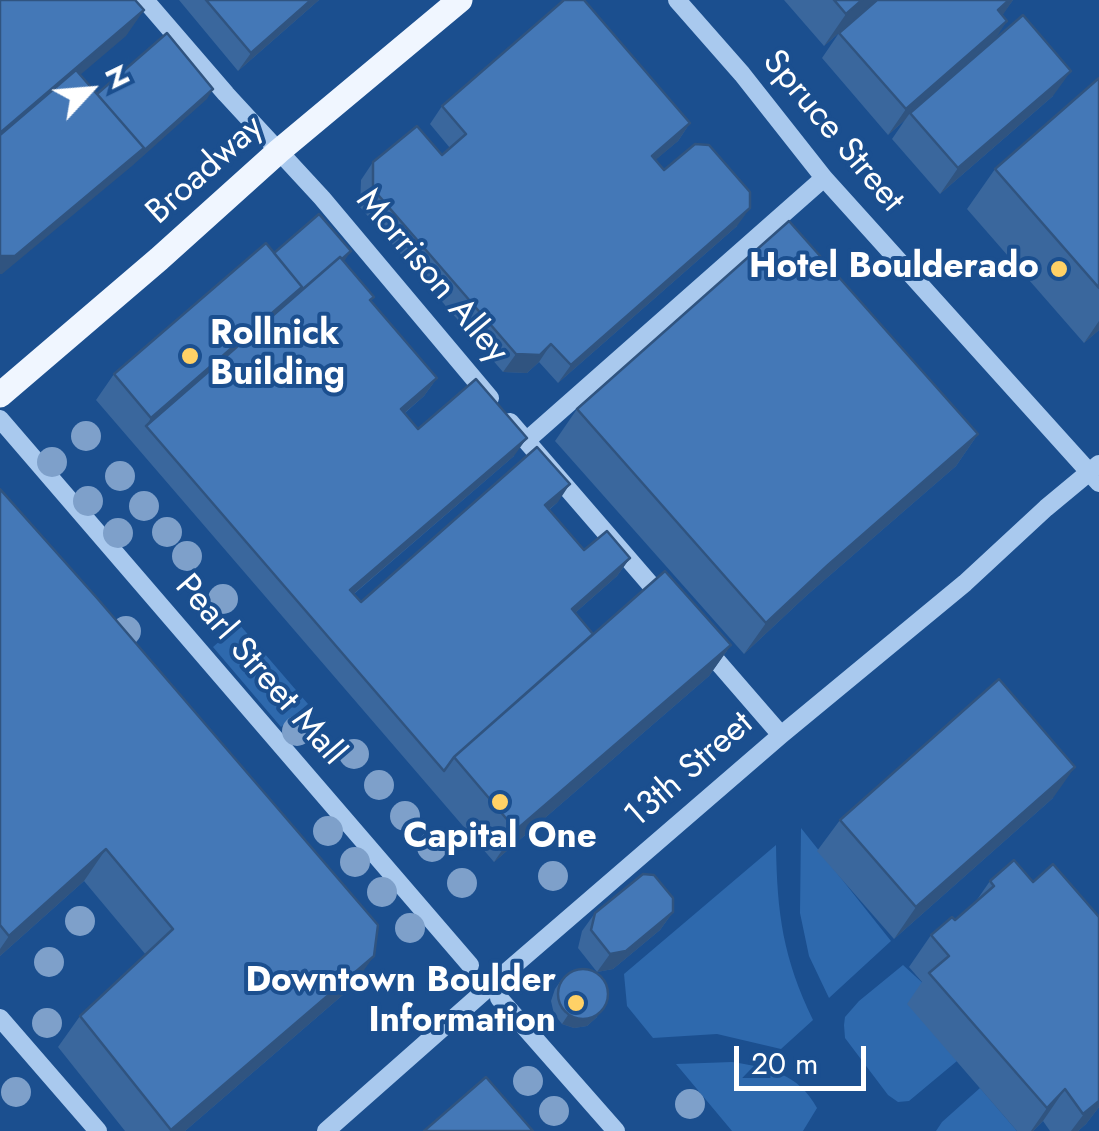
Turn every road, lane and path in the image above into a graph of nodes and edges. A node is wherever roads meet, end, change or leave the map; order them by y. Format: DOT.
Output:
graph roads {
  1 [pos="145,0"];
  2 [pos="460,0"];
  3 [pos="678,0"];
  4 [pos="279,151"];
  5 [pos="824,178"];
  6 [pos="0,396"];
  7 [pos="0,419"];
  8 [pos="526,440"];
  9 [pos="1096,473"];
  10 [pos="782,736"];
  11 [pos="470,965"];
  12 [pos="499,998"];
  13 [pos="3,1025"];
  14 [pos="98,1131"];
  15 [pos="326,1131"];
  16 [pos="616,1131"];
  1 -- 4 [label="street, Morrison Alley"];
  2 -- 4 [label="main road, Broadway"];
  3 -- 5 [label="street, Spruce Street"];
  4 -- 6 [label="main road, Broadway"];
  4 -- 8 [label="street, Morrison Alley"];
  5 -- 8 [label="street"];
  5 -- 9 [label="street, Spruce Street"];
  7 -- 11 [label="street, Pearl Street Mall"];
  8 -- 10 [label="street, Morrison Alley"];
  9 -- 10 [label="street, 13th Street"];
  10 -- 15 [label="street, 13th Street"];
  12 -- 16 [label="street"];
  13 -- 14 [label="street"];
}
